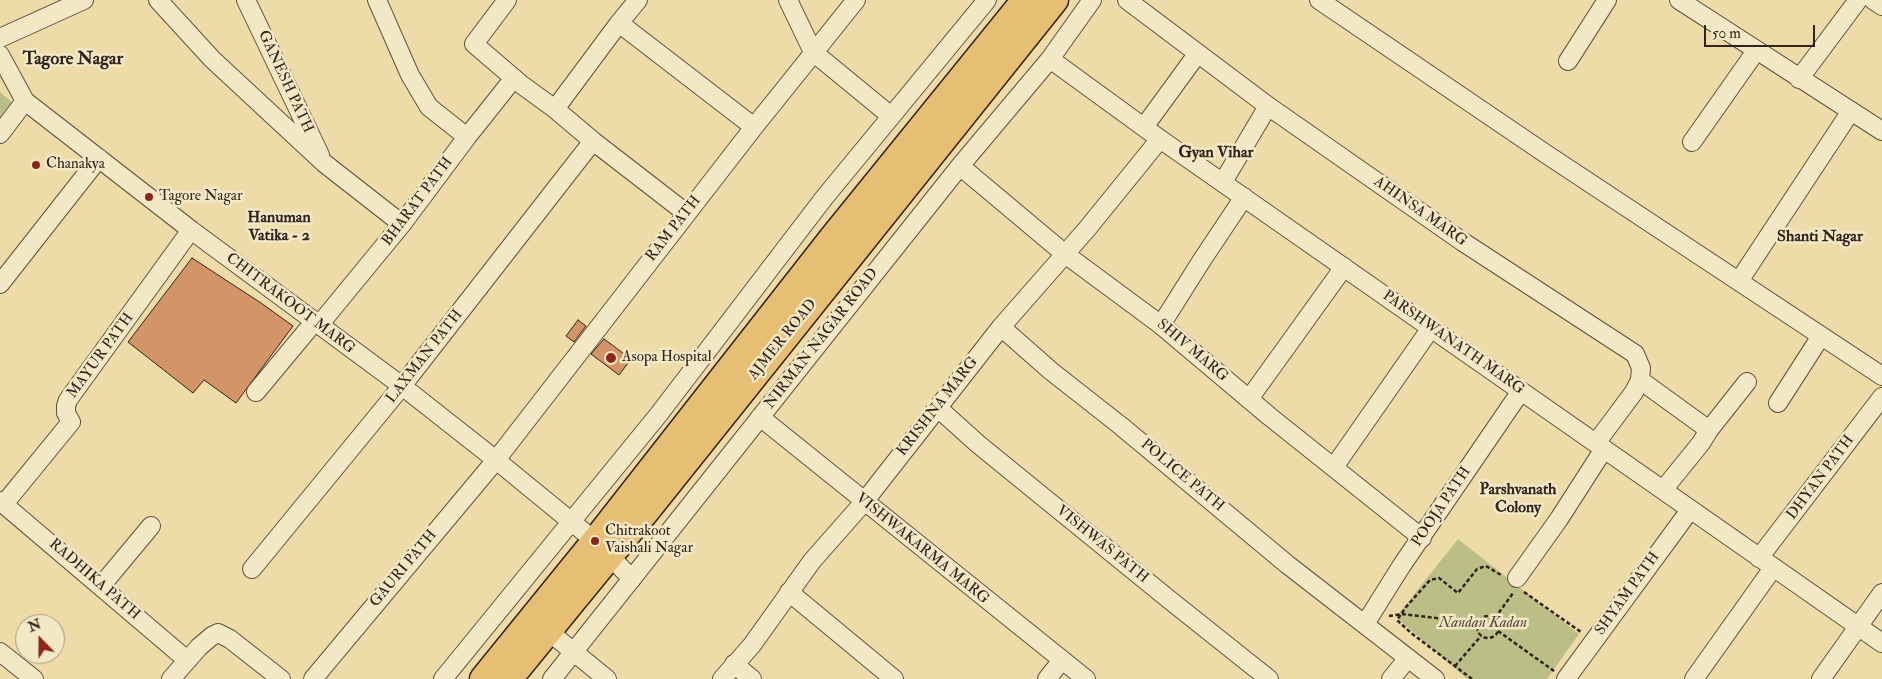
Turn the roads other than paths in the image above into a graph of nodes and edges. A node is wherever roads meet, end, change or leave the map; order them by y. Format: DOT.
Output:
graph roads {
  1 [pos="84,0"];
  2 [pos="158,0"];
  3 [pos="246,0"];
  4 [pos="378,0"];
  5 [pos="507,0"];
  6 [pos="638,0"];
  7 [pos="788,0"];
  8 [pos="856,0"];
  9 [pos="987,0"];
  10 [pos="1025,0"];
  11 [pos="1055,0"];
  12 [pos="1092,0"];
  13 [pos="1127,0"];
  14 [pos="1319,0"];
  15 [pos="1607,0"];
  16 [pos="1678,0"];
  17 [pos="1858,0"];
  18 [pos="1873,0"];
  19 [pos="1882,6"];
  20 [pos="619,23"];
  21 [pos="0,38"];
  22 [pos="1756,51"];
  23 [pos="813,52"];
  24 [pos="1198,53"];
  25 [pos="0,55"];
  26 [pos="1050,59"];
  27 [pos="1568,61"];
  28 [pos="514,78"];
  29 [pos="1800,79"];
  30 [pos="25,101"];
  31 [pos="1268,106"];
  32 [pos="555,109"];
  33 [pos="1851,111"];
  34 [pos="891,116"];
  35 [pos="754,126"];
  36 [pos="1144,127"];
  37 [pos="1882,131"];
  38 [pos="0,134"];
  39 [pos="467,137"];
  40 [pos="1160,139"];
  41 [pos="593,141"];
  42 [pos="1692,142"];
  43 [pos="99,158"];
  44 [pos="324,163"];
  45 [pos="960,166"];
  46 [pos="1223,182"];
  47 [pos="1244,197"];
  48 [pos="686,213"];
  49 [pos="402,224"];
  50 [pos="191,230"];
  51 [pos="1065,254"];
  52 [pos="1344,267"];
  53 [pos="1738,281"];
  54 [pos="0,284"];
  55 [pos="317,323"];
  56 [pos="1162,325"];
  57 [pos="1001,327"];
  58 [pos="1431,328"];
  59 [pos="1821,336"];
  60 [pos="1882,376"];
  61 [pos="1640,380"];
  62 [pos="1746,382"];
  63 [pos="402,386"];
  64 [pos="1521,391"];
  65 [pos="256,392"];
  66 [pos="1882,397"];
  67 [pos="1250,399"];
  68 [pos="1778,403"];
  69 [pos="938,408"];
  70 [pos="760,417"];
  71 [pos="1709,430"];
  72 [pos="1600,446"];
  73 [pos="496,460"];
  74 [pos="1334,467"];
  75 [pos="1663,490"];
  76 [pos="2,502"];
  77 [pos="864,502"];
  78 [pos="1690,510"];
  79 [pos="572,522"];
  80 [pos="151,526"];
  81 [pos="1422,538"];
  82 [pos="602,548"];
  83 [pos="1759,558"];
  84 [pos="1773,568"];
  85 [pos="252,569"];
  86 [pos="1510,577"];
  87 [pos="632,579"];
  88 [pos="102,586"];
  89 [pos="789,592"];
  90 [pos="1882,593"];
  91 [pos="1365,624"];
  92 [pos="1858,626"];
  93 [pos="548,631"];
  94 [pos="1882,643"];
  95 [pos="0,652"];
  96 [pos="574,652"];
  97 [pos="1408,658"];
  98 [pos="187,660"];
  99 [pos="1062,660"];
  100 [pos="734,664"];
  101 [pos="1566,675"];
  102 [pos="34,679"];
  103 [pos="171,679"];
  104 [pos="282,679"];
  105 [pos="313,679"];
  106 [pos="443,679"];
  107 [pos="483,679"];
  108 [pos="509,679"];
  109 [pos="552,679"];
  110 [pos="607,679"];
  111 [pos="722,679"];
  112 [pos="752,679"];
  113 [pos="894,679"];
  114 [pos="1047,679"];
  115 [pos="1086,679"];
  116 [pos="1269,679"];
  117 [pos="1391,679"];
  118 [pos="1435,679"];
  119 [pos="1694,679"];
  120 [pos="1821,679"];
  1 -- 21 [label="street"];
  2 -- 44 [label="street"];
  3 -- 44 [label="street, GANESH PATH"];
  4 -- 39 [label="street"];
  5 -- 28 [label="street"];
  6 -- 20 [label="street"];
  7 -- 23 [label="street"];
  8 -- 23 [label="street, RAM PATH"];
  9 -- 34 [label="street"];
  10 -- 82 [label="highway, AJMER ROAD"];
  11 -- 82 [label="highway, AJMER ROAD"];
  12 -- 26 [label="street, NIRMAN NAGAR ROAD"];
  13 -- 24 [label="street, AHINSA MARG"];
  14 -- 53 [label="street"];
  15 -- 27 [label="street"];
  16 -- 22 [label="street"];
  17 -- 29 [label="street"];
  18 -- 19 [label="street"];
  20 -- 32 [label="street"];
  20 -- 35 [label="street"];
  22 -- 29 [label="street"];
  22 -- 42 [label="street"];
  23 -- 34 [label="street"];
  23 -- 35 [label="street, RAM PATH"];
  24 -- 31 [label="street, AHINSA MARG"];
  24 -- 36 [label="street"];
  25 -- 30 [label="street, CHITRAKOOT MARG"];
  26 -- 36 [label="street, PARSHWANATH MARG"];
  26 -- 45 [label="street, NIRMAN NAGAR ROAD"];
  28 -- 32 [label="street"];
  28 -- 39 [label="street, BHARAT PATH"];
  29 -- 33 [label="street"];
  30 -- 38 [label="street"];
  30 -- 43 [label="street, CHITRAKOOT MARG"];
  31 -- 46 [label="street"];
  31 -- 61 [label="street, AHINSA MARG"];
  32 -- 41 [label="street"];
  33 -- 37 [label="street"];
  33 -- 53 [label="street"];
  34 -- 79 [label="street"];
  35 -- 48 [label="street, RAM PATH"];
  36 -- 40 [label="street, PARSHWANATH MARG"];
  39 -- 49 [label="street, BHARAT PATH"];
  40 -- 46 [label="street, PARSHWANATH MARG"];
  40 -- 51 [label="street, KRISHNA MARG"];
  41 -- 48 [label="street"];
  41 -- 63 [label="street, LAXMAN PATH"];
  43 -- 50 [label="street, CHITRAKOOT MARG"];
  43 -- 54 [label="street"];
  44 -- 49 [label="street"];
  45 -- 51 [label="street, SHIV MARG"];
  45 -- 70 [label="street, NIRMAN NAGAR ROAD"];
  46 -- 47 [label="street, PARSHWANATH MARG"];
  47 -- 52 [label="street, PARSHWANATH MARG"];
  47 -- 56 [label="street"];
  48 -- 73 [label="street, RAM PATH"];
  49 -- 55 [label="street, BHARAT PATH"];
  50 -- 55 [label="street, CHITRAKOOT MARG"];
  50 -- 76 [label="street, MAYUR PATH"];
  51 -- 56 [label="street, SHIV MARG"];
  51 -- 57 [label="street, KRISHNA MARG"];
  52 -- 58 [label="street, PARSHWANATH MARG"];
  52 -- 67 [label="street"];
  53 -- 59 [label="street"];
  55 -- 63 [label="street, CHITRAKOOT MARG"];
  55 -- 65 [label="street, BHARAT PATH"];
  56 -- 67 [label="street, SHIV MARG"];
  57 -- 69 [label="street, KRISHNA MARG"];
  57 -- 91 [label="street, POLICE PATH"];
  58 -- 64 [label="street, PARSHWANATH MARG"];
  58 -- 74 [label="street"];
  59 -- 60 [label="street"];
  59 -- 68 [label="street"];
  61 -- 71 [label="street"];
  61 -- 72 [label="street"];
  62 -- 71 [label="street"];
  63 -- 73 [label="street, CHITRAKOOT MARG"];
  63 -- 85 [label="street, LAXMAN PATH"];
  64 -- 72 [label="street, PARSHWANATH MARG"];
  64 -- 81 [label="street, POOJA PATH"];
  66 -- 83 [label="street, DHYAN PATH"];
  67 -- 74 [label="street, SHIV MARG"];
  69 -- 77 [label="street, KRISHNA MARG"];
  69 -- 116 [label="street, VISHWAS PATH"];
  70 -- 77 [label="street, VISHWAKARMA MARG"];
  70 -- 87 [label="street, NIRMAN NAGAR ROAD"];
  71 -- 75 [label="street"];
  72 -- 75 [label="street, PARSHWANATH MARG"];
  72 -- 86 [label="street"];
  73 -- 79 [label="street, CHITRAKOOT MARG"];
  73 -- 105 [label="street, GAURI PATH"];
  74 -- 81 [label="street, SHIV MARG"];
  75 -- 78 [label="street, PARSHWANATH MARG"];
  76 -- 88 [label="street, RADHIKA PATH"];
  77 -- 89 [label="street, KRISHNA MARG"];
  77 -- 99 [label="street, VISHWAKARMA MARG"];
  78 -- 83 [label="street, PARSHWANATH MARG"];
  78 -- 101 [label="street, SHYAM PATH"];
  79 -- 82 [label="street, CHITRAKOOT MARG"];
  79 -- 106 [label="street"];
  80 -- 88 [label="street"];
  81 -- 91 [label="street, POOJA PATH"];
  82 -- 87 [label="street, CHITRAKOOT MARG"];
  82 -- 93 [label="highway, AJMER ROAD"];
  82 -- 107 [label="highway, AJMER ROAD"];
  83 -- 84 [label="street, PARSHWANATH MARG"];
  84 -- 92 [label="street, PARSHWANATH MARG"];
  84 -- 119 [label="street"];
  87 -- 96 [label="street, NIRMAN NAGAR ROAD"];
  88 -- 98 [label="street, RADHIKA PATH"];
  89 -- 100 [label="street, KRISHNA MARG"];
  89 -- 113 [label="street"];
  90 -- 92 [label="street"];
  91 -- 97 [label="street, POLICE PATH"];
  92 -- 94 [label="street, PARSHWANATH MARG"];
  92 -- 120 [label="street"];
  93 -- 96 [label="street"];
  93 -- 108 [label="highway, AJMER ROAD"];
  95 -- 102 [label="street"];
  96 -- 109 [label="street, NIRMAN NAGAR ROAD"];
  96 -- 110 [label="street"];
  97 -- 117 [label="street"];
  97 -- 118 [label="street, POLICE PATH"];
  98 -- 103 [label="street"];
  98 -- 104 [label="street"];
  99 -- 114 [label="street"];
  99 -- 115 [label="street, VISHWAKARMA MARG"];
  100 -- 111 [label="street, KRISHNA MARG"];
  100 -- 112 [label="street"];
}
